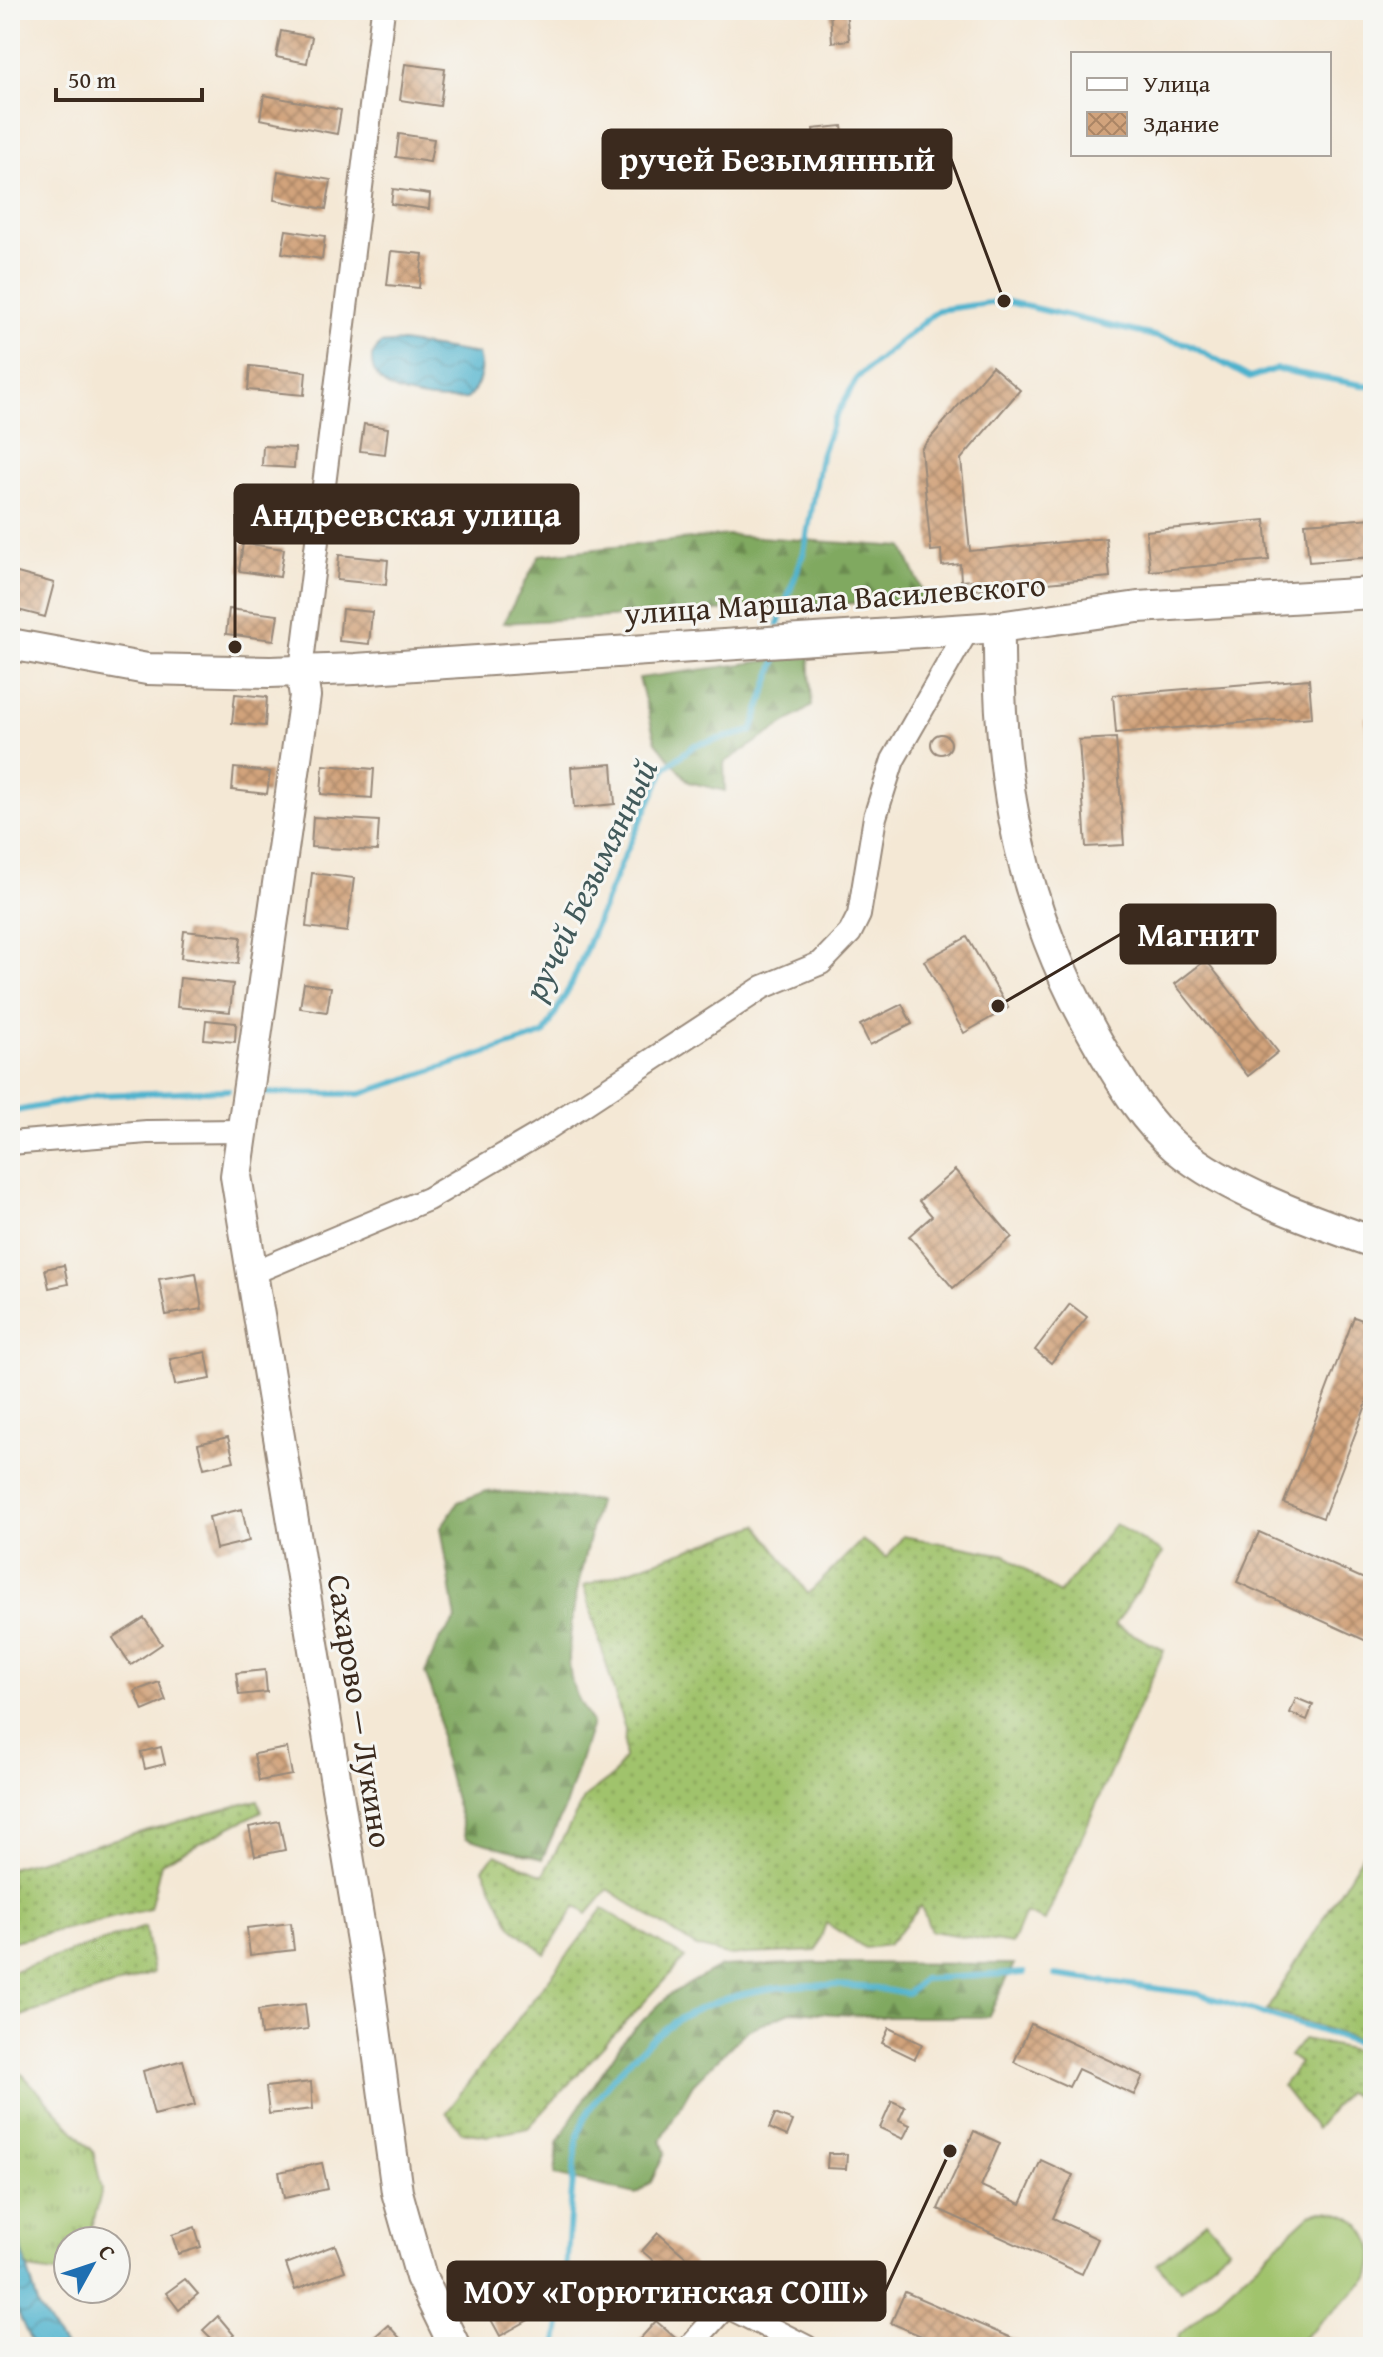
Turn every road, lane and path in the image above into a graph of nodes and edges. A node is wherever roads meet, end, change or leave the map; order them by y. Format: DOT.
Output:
graph roads {
  1 [pos="383,10"];
  2 [pos="1373,593"];
  3 [pos="999,627"];
  4 [pos="968,629"];
  5 [pos="10,644"];
  6 [pos="301,670"];
  7 [pos="241,1131"];
  8 [pos="10,1143"];
  9 [pos="1373,1242"];
  10 [pos="252,1273"];
  11 [pos="455,2347"];
  12 [pos="689,2347"];
  13 [pos="807,2347"];
  1 -- 6 [label="street"];
  2 -- 3 [label="street, улица Маршала Василевского"];
  3 -- 4 [label="street, улица Маршала Василевского"];
  3 -- 9 [label="street"];
  4 -- 6 [label="street, улица Маршала Василевского"];
  4 -- 10 [label="street"];
  5 -- 6 [label="street, улица Маршала Василевского"];
  6 -- 7 [label="street, Сахарово — Лукино"];
  7 -- 8 [label="street"];
  7 -- 10 [label="street, Сахарово — Лукино"];
  10 -- 11 [label="street, Сахарово — Лукино"];
  12 -- 13 [label="street"];
}
